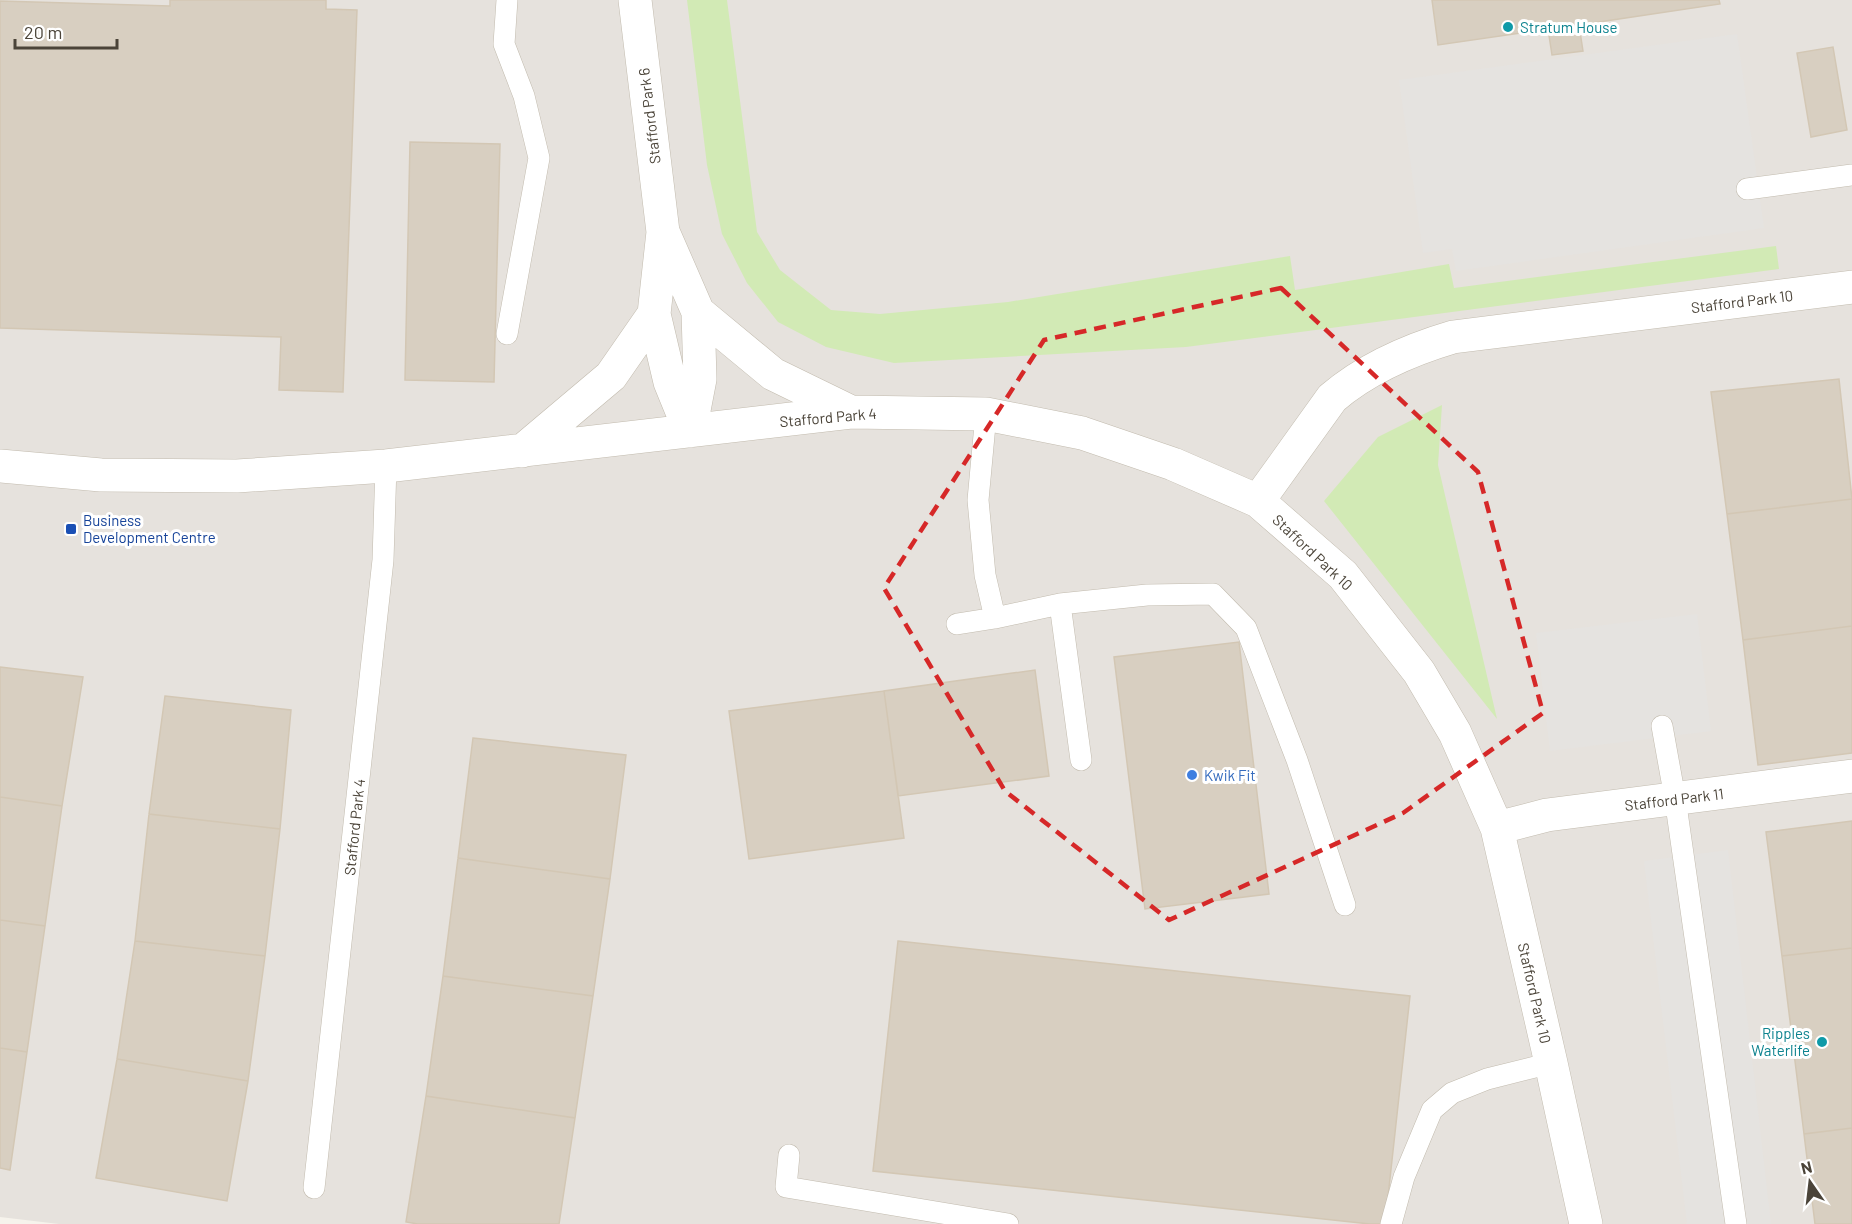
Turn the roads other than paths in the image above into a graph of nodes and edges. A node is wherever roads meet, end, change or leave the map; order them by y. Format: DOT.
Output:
graph roads {
  1 [pos="507,0"];
  2 [pos="635,0"];
  3 [pos="1852,175"];
  4 [pos="1746,189"];
  5 [pos="663,232"];
  6 [pos="1852,287"];
  7 [pos="698,312"];
  8 [pos="654,314"];
  9 [pos="507,334"];
  10 [pos="851,412"];
  11 [pos="986,414"];
  12 [pos="690,431"];
  13 [pos="522,451"];
  14 [pos="0,466"];
  15 [pos="386,466"];
  16 [pos="1258,501"];
  17 [pos="1060,604"];
  18 [pos="995,618"];
  19 [pos="957,624"];
  20 [pos="1662,726"];
  21 [pos="1081,760"];
  22 [pos="1852,776"];
  23 [pos="1675,798"];
  24 [pos="1497,828"];
  25 [pos="1345,905"];
  26 [pos="1551,1063"];
  27 [pos="789,1155"];
  28 [pos="314,1188"];
  29 [pos="1008,1224"];
  30 [pos="1391,1224"];
  31 [pos="1586,1224"];
  32 [pos="1736,1224"];
  1 -- 9 [label="lane"];
  2 -- 5 [label="street, Stafford Park 6"];
  3 -- 4 [label="lane"];
  5 -- 7 [label="street"];
  5 -- 8 [label="street"];
  6 -- 16 [label="street, Stafford Park 10"];
  7 -- 10 [label="street"];
  7 -- 12 [label="street"];
  8 -- 12 [label="street"];
  8 -- 13 [label="street"];
  10 -- 11 [label="street, Stafford Park 4"];
  10 -- 12 [label="street, Stafford Park 4"];
  11 -- 16 [label="street, Stafford Park 4"];
  11 -- 18 [label="lane"];
  12 -- 13 [label="street, Stafford Park 4"];
  13 -- 15 [label="street, Stafford Park 4"];
  14 -- 15 [label="street, Stafford Park 4"];
  15 -- 28 [label="lane, Stafford Park 4"];
  16 -- 24 [label="street, Stafford Park 10"];
  17 -- 18 [label="lane"];
  17 -- 21 [label="lane"];
  17 -- 25 [label="lane"];
  18 -- 19 [label="lane"];
  20 -- 23 [label="lane"];
  22 -- 23 [label="street, Stafford Park 11"];
  23 -- 24 [label="street, Stafford Park 11"];
  23 -- 32 [label="lane"];
  24 -- 26 [label="street, Stafford Park 10"];
  26 -- 30 [label="lane"];
  26 -- 31 [label="street, Stafford Park 10"];
  27 -- 29 [label="lane"];
}
